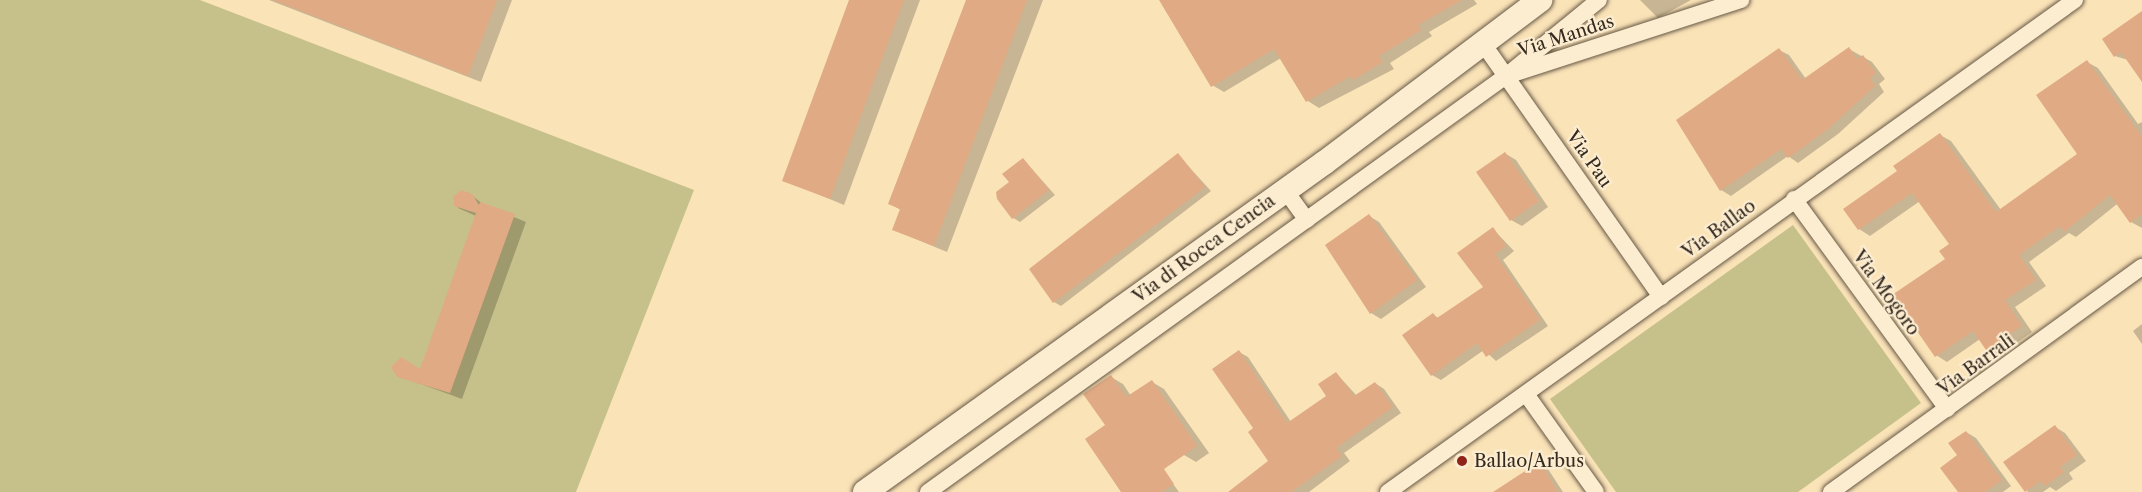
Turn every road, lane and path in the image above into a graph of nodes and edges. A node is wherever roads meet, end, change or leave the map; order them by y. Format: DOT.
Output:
graph roads {
  1 [pos="1539,0"];
  2 [pos="1599,0"];
  3 [pos="1741,0"];
  4 [pos="2075,0"];
  5 [pos="1484,45"];
  6 [pos="1506,76"];
  7 [pos="1285,190"];
  8 [pos="1794,199"];
  9 [pos="1307,220"];
  10 [pos="2142,267"];
  11 [pos="1661,297"];
  12 [pos="1526,394"];
  13 [pos="1947,410"];
  14 [pos="866,492"];
  15 [pos="928,492"];
  16 [pos="1388,492"];
  17 [pos="1596,492"];
  18 [pos="1831,492"];
  1 -- 5 [label="main road, Via di Rocca Cencia"];
  2 -- 6 [label="street, Via di Rocca Cencia"];
  3 -- 6 [label="street, Via Mandas"];
  4 -- 8 [label="street, Via Ballao"];
  5 -- 6 [label="street, Via Pau"];
  5 -- 7 [label="main road, Via di Rocca Cencia"];
  6 -- 9 [label="street, Via di Rocca Cencia"];
  6 -- 11 [label="street, Via Pau"];
  7 -- 9 [label="street"];
  7 -- 14 [label="main road, Via di Rocca Cencia"];
  8 -- 11 [label="street, Via Ballao"];
  8 -- 13 [label="street, Via Mogoro"];
  9 -- 15 [label="street, Via di Rocca Cencia"];
  10 -- 13 [label="street, Via Barrali"];
  11 -- 12 [label="street, Via Ballao"];
  12 -- 16 [label="street, Via Ballao"];
  12 -- 17 [label="street"];
  13 -- 18 [label="street, Via Barrali"];
}
